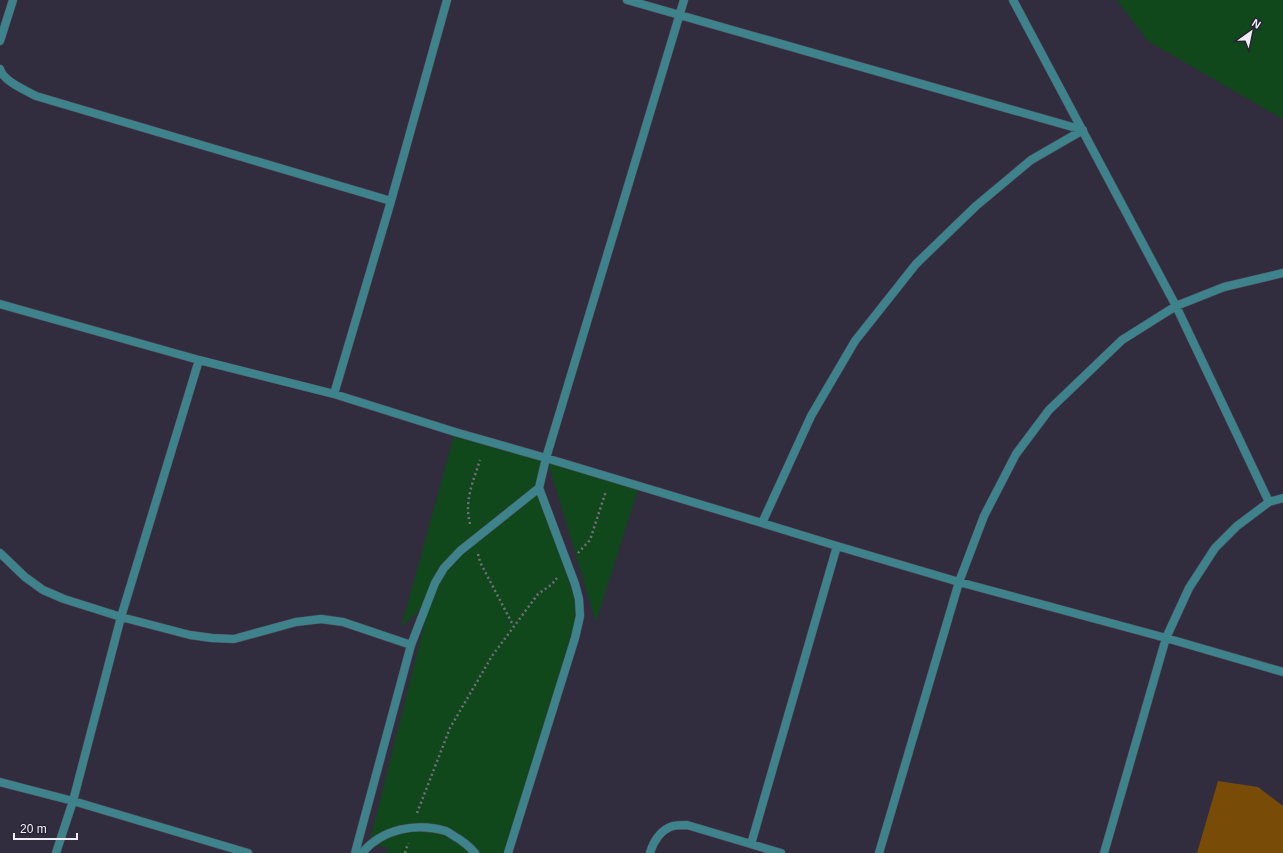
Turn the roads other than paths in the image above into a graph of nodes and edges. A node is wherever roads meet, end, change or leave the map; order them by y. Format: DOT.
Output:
graph roads {
  1 [pos="12,0"];
  2 [pos="447,0"];
  3 [pos="626,0"];
  4 [pos="684,0"];
  5 [pos="1013,0"];
  6 [pos="680,15"];
  7 [pos="0,41"];
  8 [pos="0,69"];
  9 [pos="1083,130"];
  10 [pos="391,201"];
  11 [pos="1283,273"];
  12 [pos="0,304"];
  13 [pos="1176,306"];
  14 [pos="199,360"];
  15 [pos="334,394"];
  16 [pos="546,458"];
  17 [pos="539,488"];
  18 [pos="1283,498"];
  19 [pos="1269,502"];
  20 [pos="762,523"];
  21 [pos="837,546"];
  22 [pos="0,553"];
  23 [pos="959,582"];
  24 [pos="121,617"];
  25 [pos="1166,638"];
  26 [pos="411,646"];
  27 [pos="1283,672"];
  28 [pos="0,782"];
  29 [pos="73,801"];
  30 [pos="751,844"];
  31 [pos="56,853"];
  32 [pos="248,853"];
  33 [pos="355,853"];
  34 [pos="362,853"];
  35 [pos="475,853"];
  36 [pos="508,853"];
  37 [pos="650,853"];
  38 [pos="781,853"];
  39 [pos="879,853"];
  40 [pos="1104,853"];
  1 -- 7 [label="street"];
  2 -- 10 [label="street"];
  3 -- 6 [label="street"];
  4 -- 6 [label="street"];
  5 -- 9 [label="street"];
  6 -- 9 [label="street"];
  6 -- 16 [label="street"];
  8 -- 10 [label="street"];
  9 -- 13 [label="street"];
  9 -- 20 [label="street"];
  10 -- 15 [label="street"];
  11 -- 13 [label="street"];
  12 -- 14 [label="street"];
  13 -- 19 [label="street"];
  13 -- 23 [label="street"];
  14 -- 15 [label="street"];
  14 -- 24 [label="street"];
  15 -- 16 [label="street"];
  16 -- 17 [label="street"];
  16 -- 20 [label="street"];
  17 -- 26 [label="street"];
  17 -- 36 [label="street"];
  18 -- 19 [label="street"];
  19 -- 25 [label="street"];
  20 -- 21 [label="street"];
  21 -- 23 [label="street"];
  21 -- 30 [label="street"];
  22 -- 24 [label="street"];
  23 -- 25 [label="street"];
  23 -- 39 [label="street"];
  24 -- 26 [label="street"];
  24 -- 29 [label="street"];
  25 -- 27 [label="street"];
  25 -- 40 [label="street"];
  26 -- 33 [label="street"];
  28 -- 29 [label="street"];
  29 -- 31 [label="street"];
  29 -- 32 [label="street"];
  30 -- 37 [label="street"];
  30 -- 38 [label="street"];
  34 -- 35 [label="street"];
}
